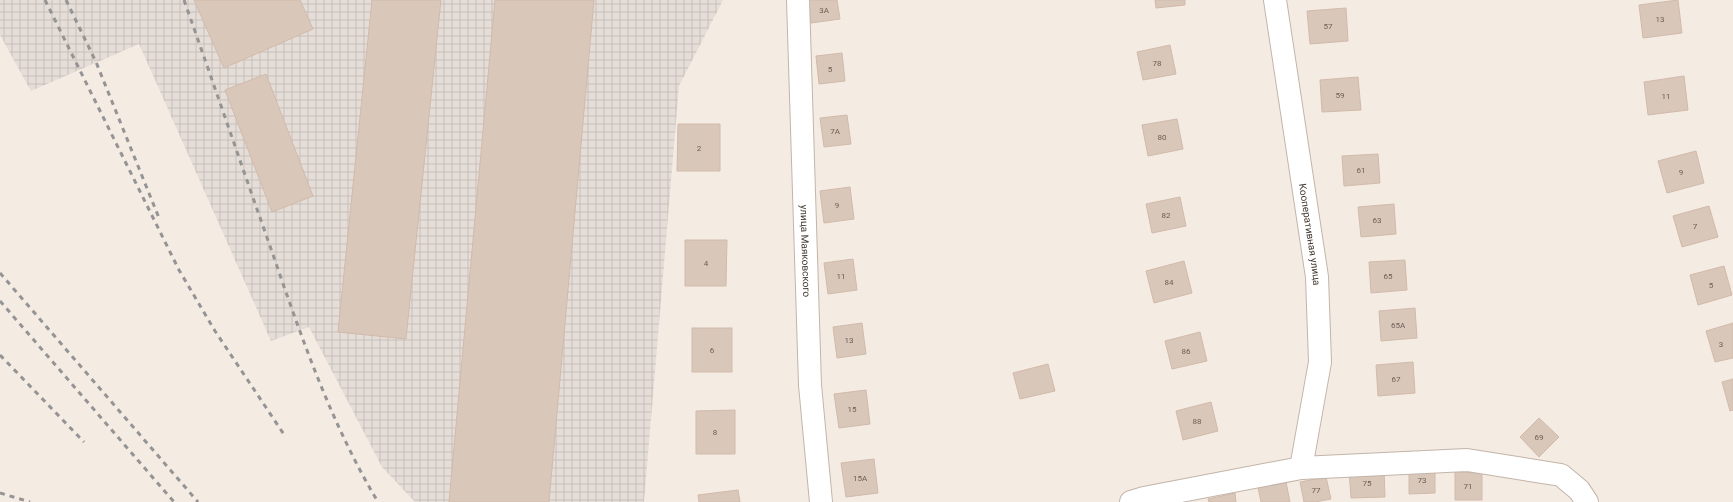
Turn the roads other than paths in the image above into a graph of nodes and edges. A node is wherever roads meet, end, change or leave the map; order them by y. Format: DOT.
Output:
graph roads {
  1 [pos="798,0"];
  2 [pos="1275,0"];
  3 [pos="1301,468"];
  4 [pos="821,502"];
  5 [pos="1131,502"];
  6 [pos="1587,502"];
  1 -- 4 [label="street, улица Маяковского"];
  2 -- 3 [label="street, Кооперативная улица"];
  3 -- 5 [label="street"];
  3 -- 6 [label="street"];
}
